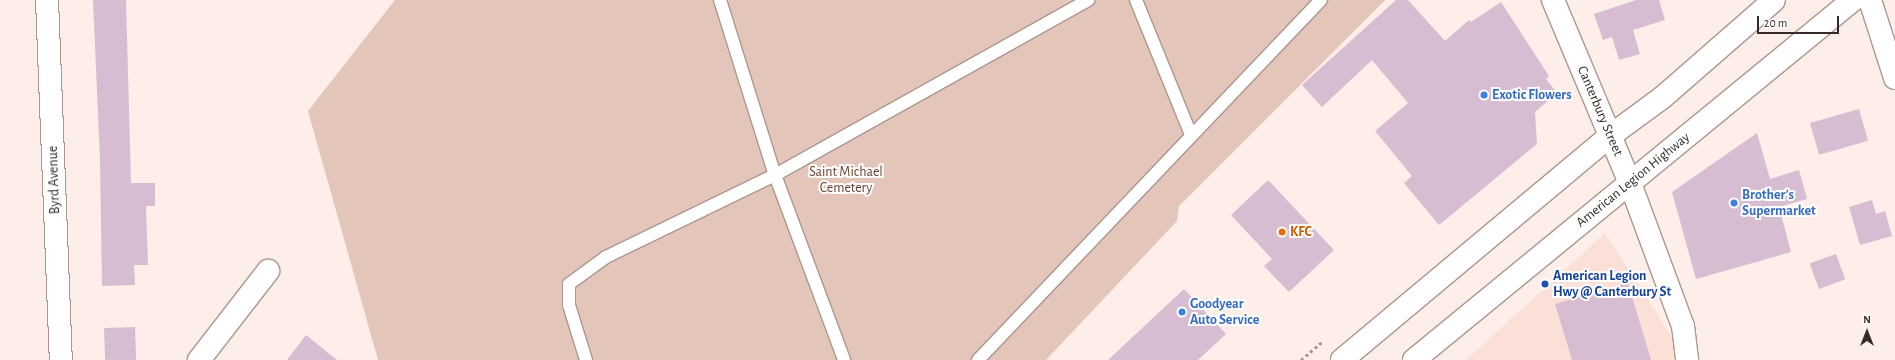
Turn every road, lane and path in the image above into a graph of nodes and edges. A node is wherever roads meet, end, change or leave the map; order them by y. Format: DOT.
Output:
graph roads {
  1 [pos="47,0"];
  2 [pos="720,0"];
  3 [pos="1088,0"];
  4 [pos="1136,0"];
  5 [pos="1321,0"];
  6 [pos="1552,0"];
  7 [pos="1774,0"];
  8 [pos="1853,0"];
  9 [pos="1870,0"];
  10 [pos="1895,78"];
  11 [pos="1191,135"];
  12 [pos="1610,136"];
  13 [pos="775,174"];
  14 [pos="1630,183"];
  15 [pos="268,271"];
  16 [pos="61,360"];
  17 [pos="199,360"];
  18 [pos="586,360"];
  19 [pos="844,360"];
  20 [pos="978,360"];
  21 [pos="1342,360"];
  22 [pos="1414,360"];
  23 [pos="1687,360"];
  1 -- 16 [label="main road, Byrd Avenue"];
  2 -- 13 [label="lane"];
  3 -- 13 [label="lane"];
  4 -- 11 [label="lane"];
  5 -- 11 [label="lane"];
  6 -- 12 [label="main road, Canterbury Street"];
  7 -- 12 [label="main road"];
  8 -- 14 [label="main road, American Legion Highway"];
  9 -- 10 [label="main road"];
  11 -- 20 [label="lane"];
  12 -- 14 [label="main road, Canterbury Street"];
  12 -- 21 [label="main road"];
  13 -- 18 [label="lane"];
  13 -- 19 [label="lane"];
  14 -- 22 [label="main road, American Legion Highway"];
  14 -- 23 [label="main road, Canterbury Street"];
  15 -- 17 [label="main road"];
}
